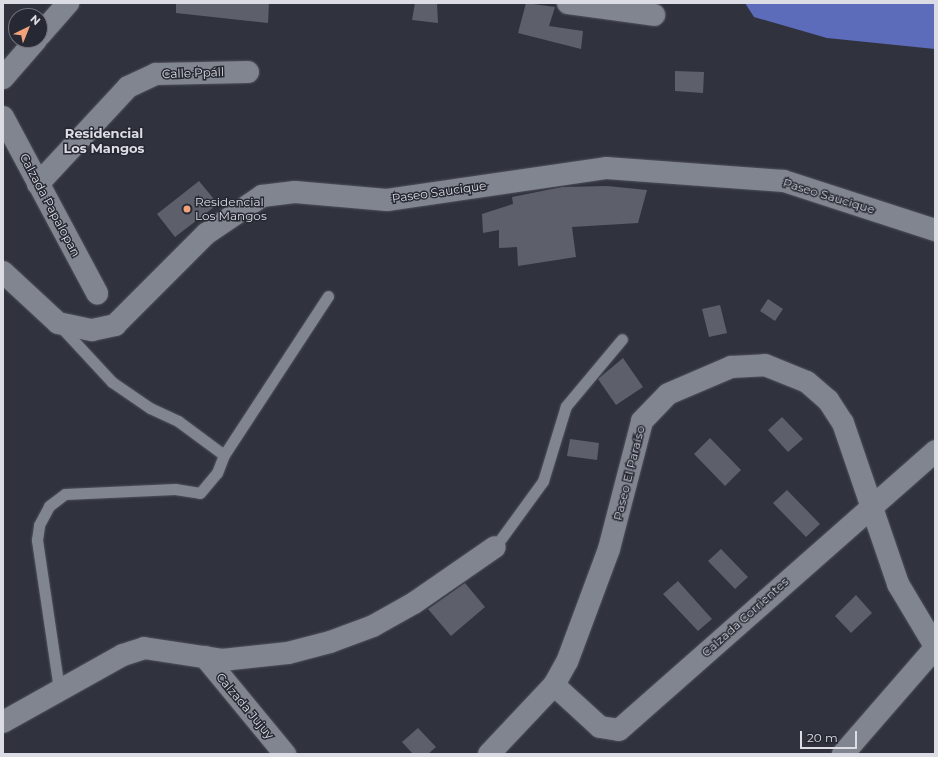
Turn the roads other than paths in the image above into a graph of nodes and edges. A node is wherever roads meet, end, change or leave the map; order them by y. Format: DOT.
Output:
graph roads {
  1 [pos="68,3"];
  2 [pos="568,3"];
  3 [pos="654,15"];
  4 [pos="48,26"];
  5 [pos="29,48"];
  6 [pos="248,72"];
  7 [pos="3,78"];
  8 [pos="3,117"];
  9 [pos="38,184"];
  10 [pos="935,230"];
  11 [pos="3,272"];
  12 [pos="97,293"];
  13 [pos="328,296"];
  14 [pos="58,323"];
  15 [pos="622,339"];
  16 [pos="935,451"];
  17 [pos="224,455"];
  18 [pos="869,507"];
  19 [pos="495,547"];
  20 [pos="205,658"];
  21 [pos="932,659"];
  22 [pos="554,685"];
  23 [pos="59,689"];
  24 [pos="3,722"];
  25 [pos="497,751"];
  26 [pos="285,754"];
  27 [pos="844,754"];
  1 -- 4 [label="street"];
  2 -- 3 [label="street"];
  5 -- 7 [label="street"];
  6 -- 9 [label="street, Calle Ppáll"];
  8 -- 9 [label="street, Calzada Papalopan"];
  9 -- 12 [label="street, Calzada Papalopan"];
  10 -- 14 [label="street, Paseo Saucique"];
  11 -- 14 [label="street"];
  13 -- 17 [label="lane"];
  14 -- 17 [label="lane"];
  15 -- 19 [label="lane"];
  16 -- 18 [label="street, Calzada Corrientes"];
  17 -- 23 [label="lane"];
  18 -- 21 [label="street, Paseo El Paraíso"];
  18 -- 22 [label="street, Calzada Corrientes"];
  18 -- 22 [label="street, Paseo El Paraíso"];
  19 -- 20 [label="street"];
  20 -- 23 [label="street"];
  20 -- 26 [label="street, Calzada Jujuy"];
  21 -- 27 [label="street"];
  22 -- 25 [label="street, Paseo El Paraíso"];
  23 -- 24 [label="street"];
}
